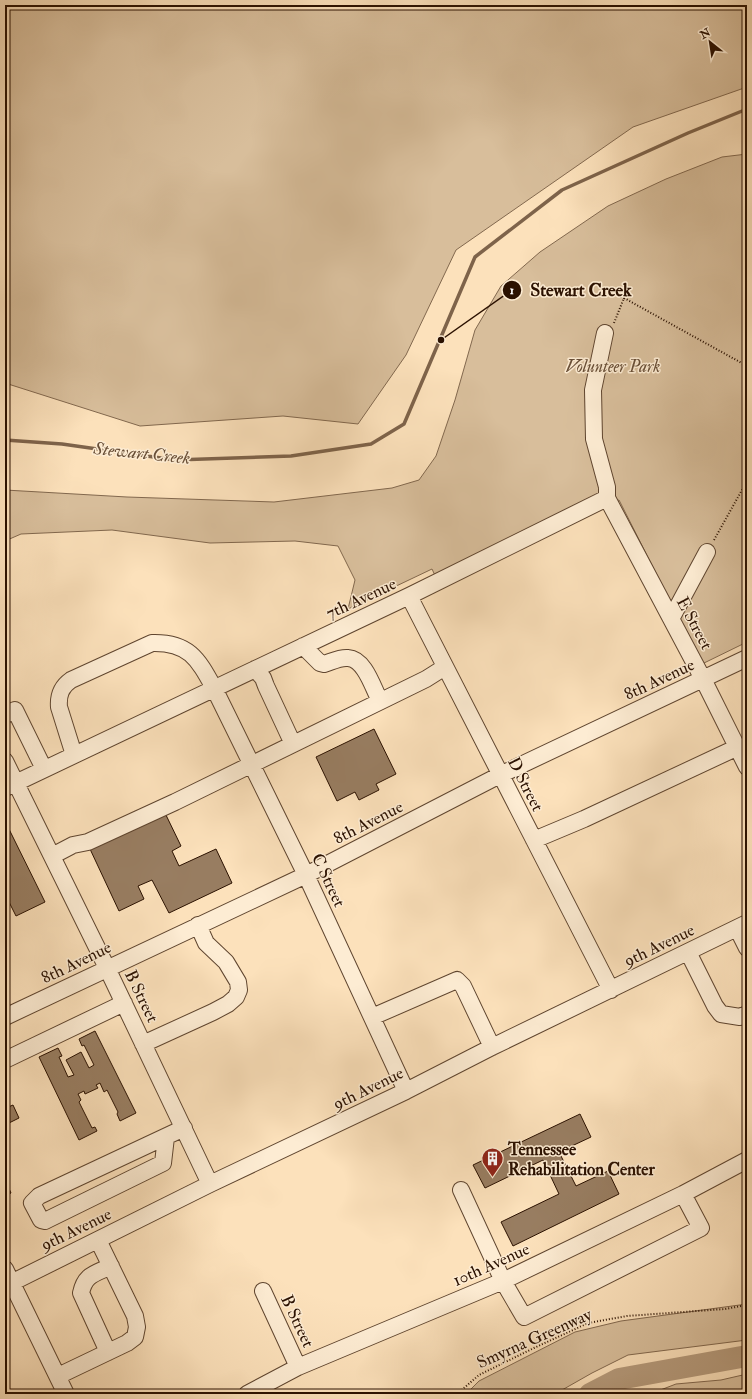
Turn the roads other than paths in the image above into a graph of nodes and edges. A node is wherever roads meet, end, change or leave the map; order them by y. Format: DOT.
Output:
graph roads {
  1 [pos="609,329"];
  2 [pos="607,498"];
  3 [pos="707,552"];
  4 [pos="409,596"];
  5 [pos="671,619"];
  6 [pos="303,646"];
  7 [pos="747,658"];
  8 [pos="445,667"];
  9 [pos="255,669"];
  10 [pos="703,679"];
  11 [pos="214,688"];
  12 [pos="380,701"];
  13 [pos="5,715"];
  14 [pos="293,744"];
  15 [pos="738,747"];
  16 [pos="74,754"];
  17 [pos="5,760"];
  18 [pos="251,764"];
  19 [pos="747,767"];
  20 [pos="44,769"];
  21 [pos="500,775"];
  22 [pos="10,785"];
  23 [pos="534,840"];
  24 [pos="52,856"];
  25 [pos="306,875"];
  26 [pos="198,925"];
  27 [pos="742,926"];
  28 [pos="747,948"];
  29 [pos="688,952"];
  30 [pos="107,968"];
  31 [pos="611,990"];
  32 [pos="124,1003"];
  33 [pos="747,1014"];
  34 [pos="5,1017"];
  35 [pos="372,1017"];
  36 [pos="144,1044"];
  37 [pos="492,1047"];
  38 [pos="5,1060"];
  39 [pos="406,1091"];
  40 [pos="184,1128"];
  41 [pos="166,1136"];
  42 [pos="747,1160"];
  43 [pos="210,1184"];
  44 [pos="461,1190"];
  45 [pos="683,1194"];
  46 [pos="98,1240"];
  47 [pos="111,1266"];
  48 [pos="7,1279"];
  49 [pos="503,1281"];
  50 [pos="263,1291"];
  51 [pos="108,1352"];
  52 [pos="298,1367"];
  53 [pos="58,1376"];
  54 [pos="66,1394"];
  55 [pos="247,1394"];
  1 -- 2 [label="street"];
  2 -- 4 [label="street, 7th Avenue"];
  2 -- 5 [label="street, E Street"];
  3 -- 5 [label="street"];
  4 -- 6 [label="street, 7th Avenue"];
  4 -- 8 [label="street, D Street"];
  5 -- 10 [label="street, E Street"];
  6 -- 9 [label="street, 7th Avenue"];
  6 -- 12 [label="street"];
  7 -- 10 [label="street, 8th Avenue"];
  8 -- 12 [label="street"];
  8 -- 21 [label="street, D Street"];
  9 -- 11 [label="street, 7th Avenue"];
  9 -- 14 [label="street"];
  10 -- 15 [label="street, E Street"];
  10 -- 21 [label="street, 8th Avenue"];
  11 -- 16 [label="street, 7th Avenue"];
  11 -- 16 [label="street, C Street"];
  11 -- 18 [label="street, C Street"];
  12 -- 14 [label="street"];
  13 -- 20 [label="street"];
  14 -- 18 [label="street"];
  15 -- 19 [label="street, E Street"];
  15 -- 23 [label="street"];
  16 -- 20 [label="street, 7th Avenue"];
  17 -- 22 [label="street, B Street"];
  18 -- 24 [label="street"];
  18 -- 25 [label="street, C Street"];
  20 -- 22 [label="street, 7th Avenue"];
  21 -- 23 [label="street, D Street"];
  21 -- 25 [label="street, 8th Avenue"];
  22 -- 24 [label="street, B Street"];
  23 -- 31 [label="street, D Street"];
  24 -- 30 [label="street, B Street"];
  25 -- 26 [label="street, 8th Avenue"];
  25 -- 35 [label="street, C Street"];
  26 -- 30 [label="street, 8th Avenue"];
  26 -- 36 [label="street"];
  27 -- 28 [label="street"];
  27 -- 29 [label="street, 9th Avenue"];
  29 -- 31 [label="street, 9th Avenue"];
  29 -- 33 [label="street"];
  30 -- 32 [label="street, B Street"];
  30 -- 34 [label="street, 8th Avenue"];
  31 -- 37 [label="street, 9th Avenue"];
  32 -- 36 [label="street, B Street"];
  32 -- 38 [label="street"];
  35 -- 37 [label="street"];
  35 -- 39 [label="street, C Street"];
  36 -- 40 [label="street, B Street"];
  37 -- 39 [label="street, 9th Avenue"];
  39 -- 43 [label="street, 9th Avenue"];
  40 -- 41 [label="street"];
  40 -- 43 [label="street, B Street"];
  41 -- 41 [label="street"];
  42 -- 45 [label="street, 10th Avenue"];
  43 -- 46 [label="street, 9th Avenue"];
  44 -- 49 [label="street"];
  45 -- 49 [label="street, 10th Avenue"];
  45 -- 49 [label="street"];
  46 -- 47 [label="street"];
  46 -- 48 [label="street, 9th Avenue"];
  47 -- 51 [label="street"];
  47 -- 51 [label="street"];
  48 -- 53 [label="street"];
  49 -- 52 [label="street, 10th Avenue"];
  50 -- 52 [label="street, B Street"];
  51 -- 53 [label="street"];
  52 -- 55 [label="street, 10th Avenue"];
  53 -- 54 [label="street"];
}
